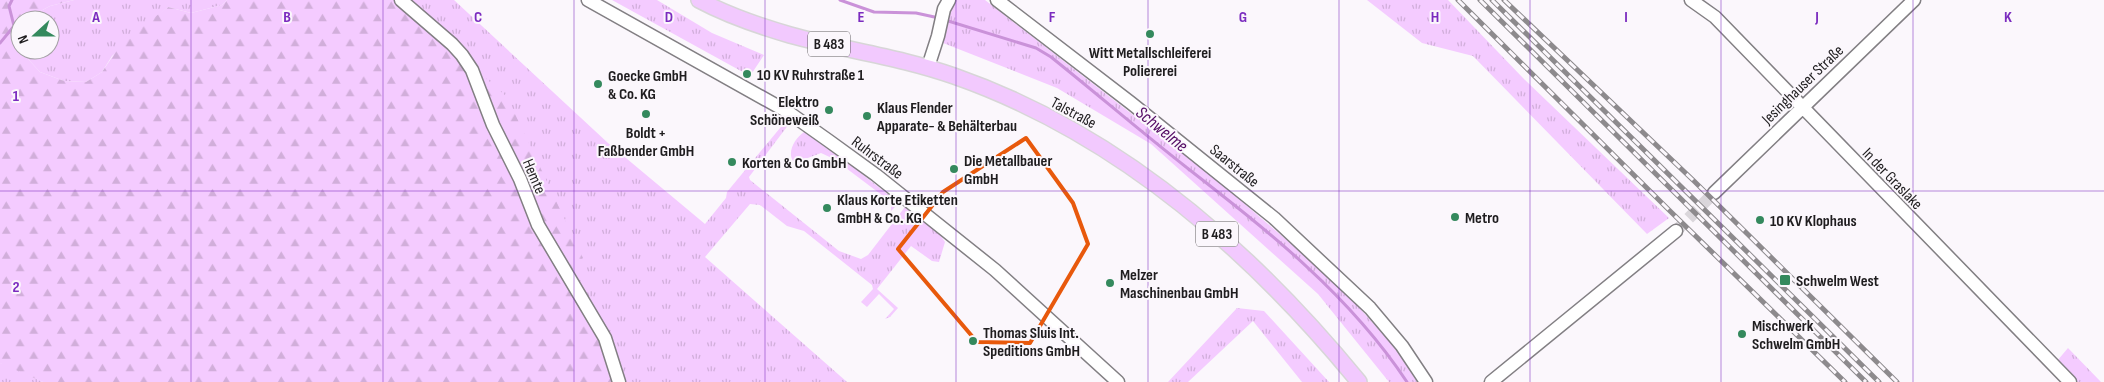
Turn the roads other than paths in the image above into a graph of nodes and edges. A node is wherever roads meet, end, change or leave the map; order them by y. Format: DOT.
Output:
graph roads {
  1 [pos="401,0"];
  2 [pos="588,0"];
  3 [pos="698,0"];
  4 [pos="998,0"];
  5 [pos="1691,0"];
  6 [pos="1914,0"];
  7 [pos="947,5"];
  8 [pos="928,68"];
  9 [pos="1801,107"];
  10 [pos="1714,193"];
  11 [pos="1676,230"];
  12 [pos="619,382"];
  13 [pos="1118,382"];
  14 [pos="1358,382"];
  15 [pos="1426,382"];
  16 [pos="1491,382"];
  17 [pos="2070,382"];
  1 -- 12 [label="street, Hemte"];
  2 -- 13 [label="street, Ruhrstraße"];
  3 -- 8 [label="main road, Talstraße / B 483"];
  4 -- 15 [label="street, Saarstraße"];
  5 -- 9 [label="street, In der Graslake"];
  6 -- 9 [label="street, Jesinghauser Straße"];
  7 -- 8 [label="street"];
  8 -- 14 [label="main road, Talstraße / B 483"];
  9 -- 10 [label="street, Jesinghauser Straße"];
  9 -- 17 [label="street, In der Graslake"];
  11 -- 16 [label="street"];
}
